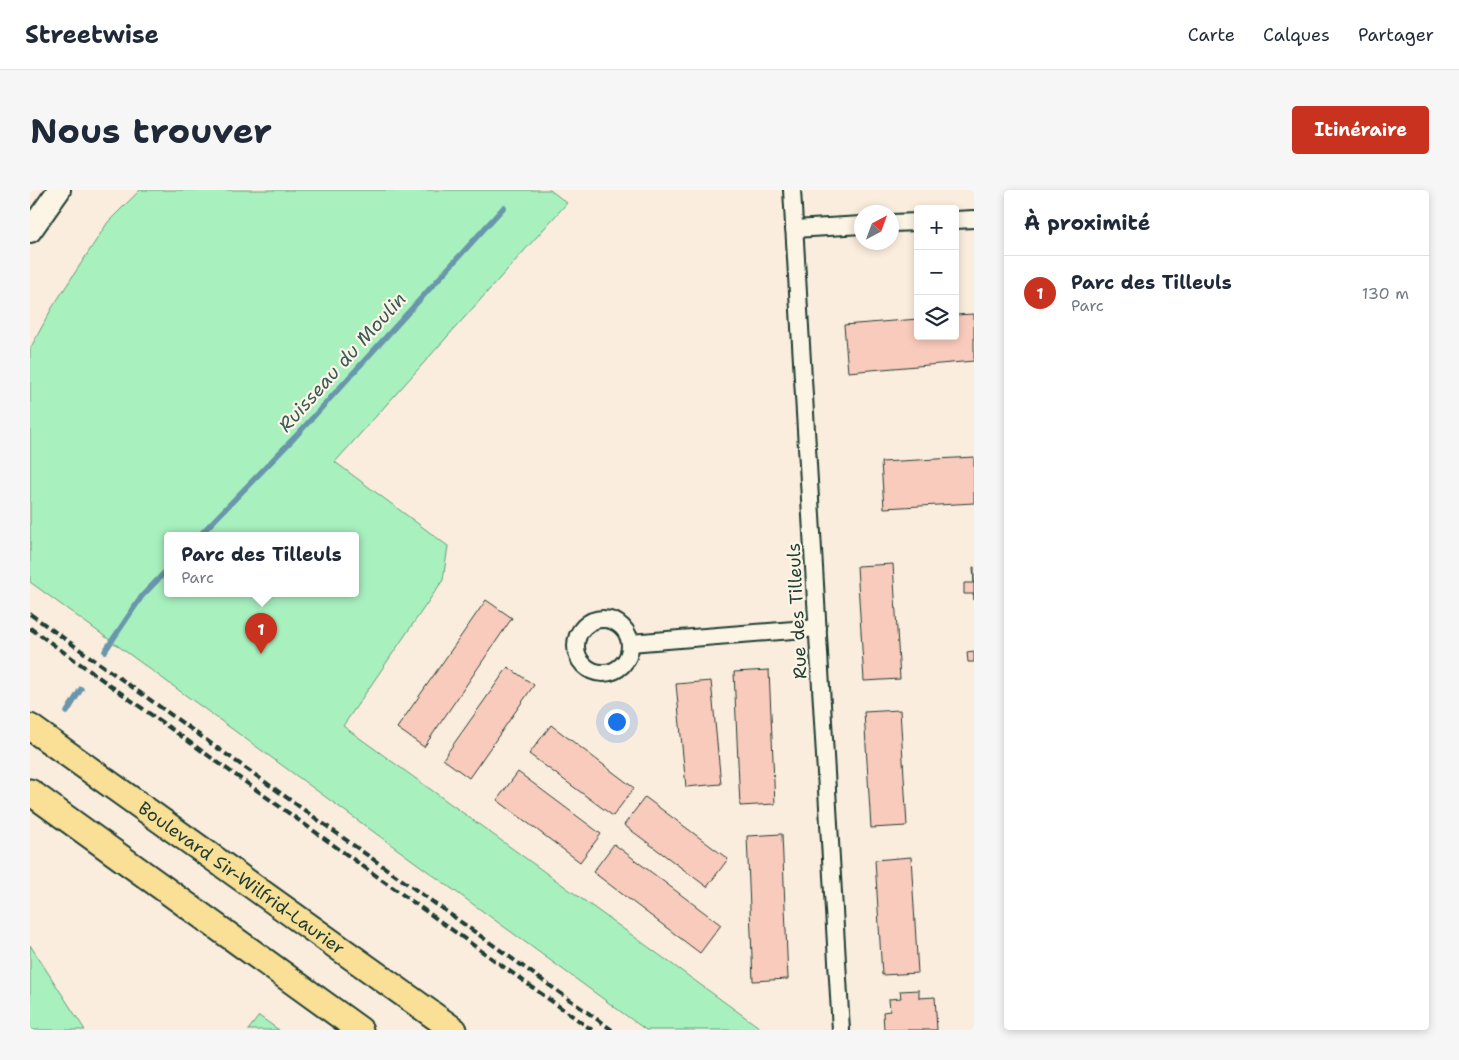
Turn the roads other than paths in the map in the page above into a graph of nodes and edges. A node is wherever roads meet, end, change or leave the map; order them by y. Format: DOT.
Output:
graph roads {
  1 [pos="60,190"];
  2 [pos="792,190"];
  3 [pos="974,218"];
  4 [pos="959,220"];
  5 [pos="914,222"];
  6 [pos="899,223"];
  7 [pos="854,225"];
  8 [pos="794,228"];
  9 [pos="30,231"];
  10 [pos="818,628"];
  11 [pos="630,643"];
  12 [pos="30,727"];
  13 [pos="30,792"];
  14 [pos="360,1030"];
  15 [pos="454,1030"];
  16 [pos="841,1030"];
  1 -- 9 [label="street"];
  2 -- 8 [label="street, Rue des Tilleuls"];
  3 -- 4 [label="street"];
  5 -- 6 [label="street"];
  7 -- 8 [label="street"];
  8 -- 10 [label="street, Rue des Tilleuls"];
  10 -- 11 [label="street"];
  10 -- 16 [label="street, Rue des Tilleuls"];
  12 -- 15 [label="main road, Boulevard Sir-Wilfrid-Laurier"];
  13 -- 14 [label="main road"];
}
